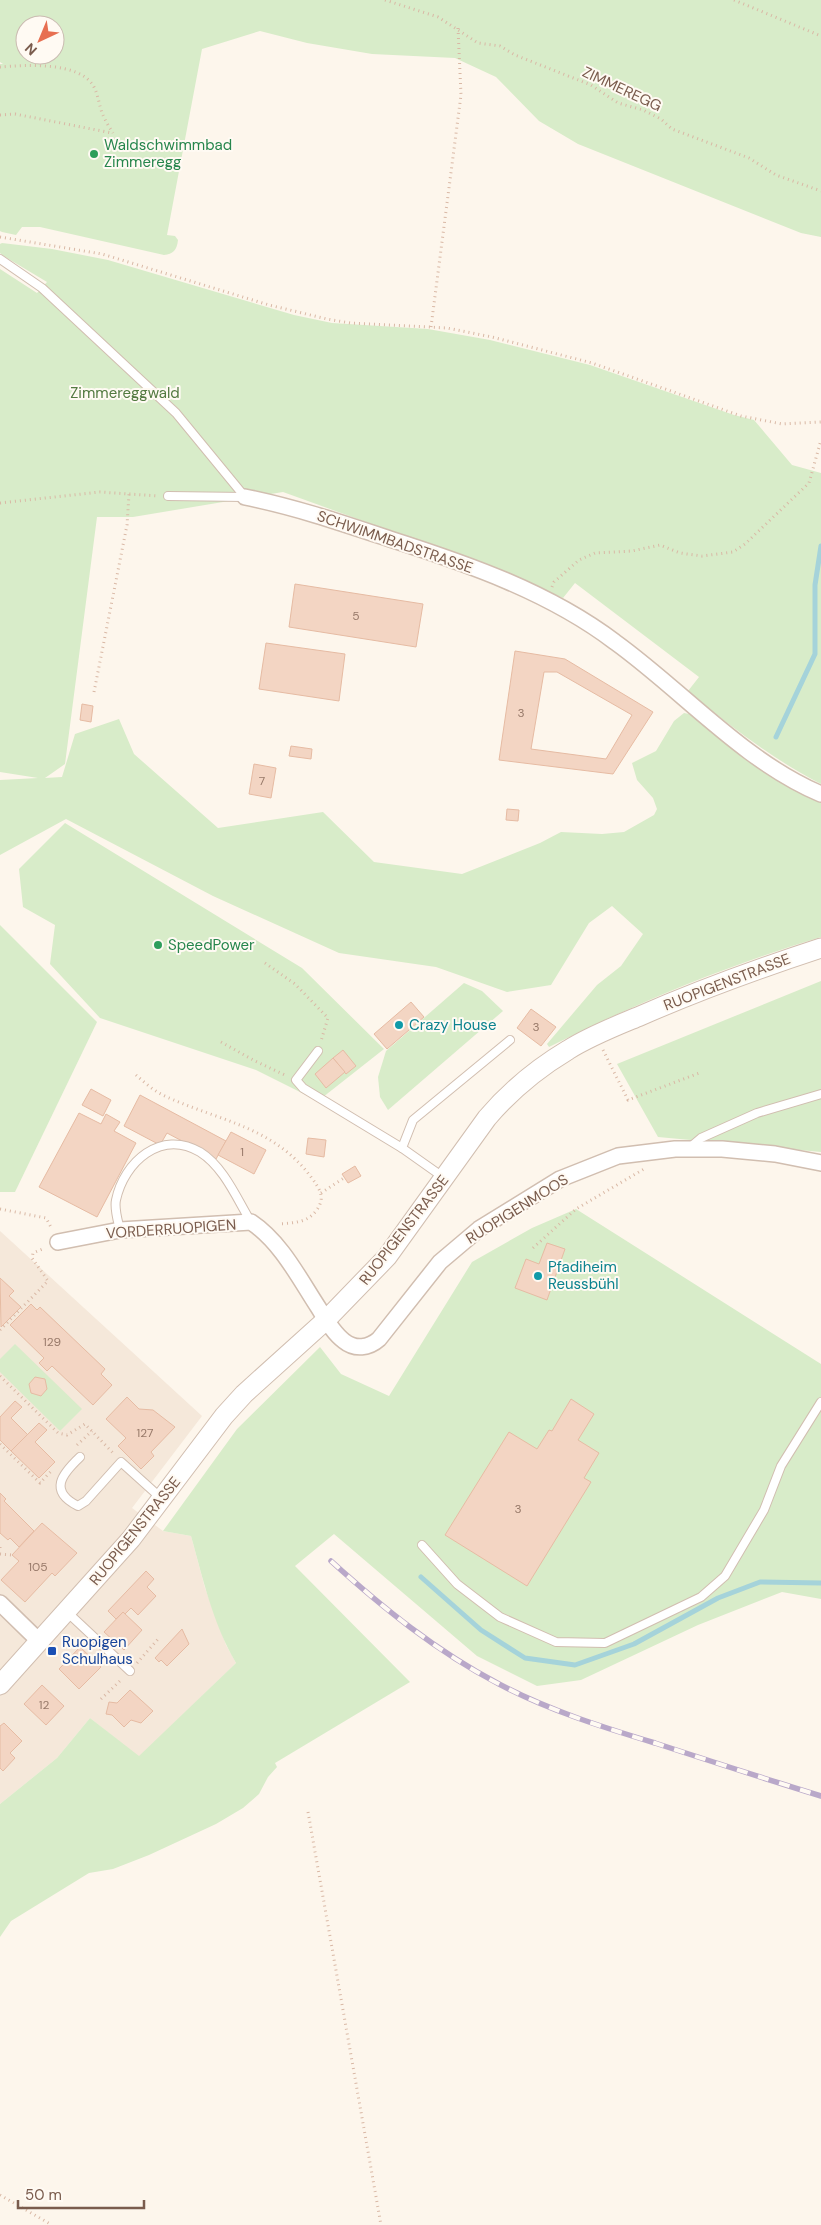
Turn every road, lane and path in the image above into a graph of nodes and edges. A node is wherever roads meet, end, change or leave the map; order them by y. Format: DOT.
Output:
graph roads {
  1 [pos="385,0"];
  2 [pos="734,0"];
  3 [pos="458,28"];
  4 [pos="821,36"];
  5 [pos="0,67"];
  6 [pos="0,115"];
  7 [pos="821,191"];
  8 [pos="0,237"];
  9 [pos="0,259"];
  10 [pos="430,327"];
  11 [pos="821,422"];
  12 [pos="821,440"];
  13 [pos="129,494"];
  14 [pos="168,496"];
  15 [pos="245,497"];
  16 [pos="0,503"];
  17 [pos="545,600"];
  18 [pos="94,692"];
  19 [pos="821,794"];
  20 [pos="821,948"];
  21 [pos="265,964"];
  22 [pos="510,1040"];
  23 [pos="220,1042"];
  24 [pos="318,1051"];
  25 [pos="612,1067"];
  26 [pos="702,1072"];
  27 [pos="136,1075"];
  28 [pos="296,1080"];
  29 [pos="821,1094"];
  30 [pos="402,1148"];
  31 [pos="687,1149"];
  32 [pos="821,1163"];
  33 [pos="649,1166"];
  34 [pos="344,1178"];
  35 [pos="445,1179"];
  36 [pos="321,1193"];
  37 [pos="0,1210"];
  38 [pos="251,1222"];
  39 [pos="120,1230"];
  40 [pos="264,1232"];
  41 [pos="58,1242"];
  42 [pos="533,1248"];
  43 [pos="326,1320"];
  44 [pos="0,1330"];
  45 [pos="0,1376"];
  46 [pos="821,1402"];
  47 [pos="92,1431"];
  48 [pos="0,1444"];
  49 [pos="72,1449"];
  50 [pos="80,1457"];
  51 [pos="121,1462"];
  52 [pos="59,1463"];
  53 [pos="162,1499"];
  54 [pos="422,1546"];
  55 [pos="0,1554"];
  56 [pos="12,1555"];
  57 [pos="0,1603"];
  58 [pos="67,1612"];
  59 [pos="40,1642"];
  60 [pos="130,1671"];
  61 [pos="0,1685"];
  62 [pos="308,1812"];
  63 [pos="0,2195"];
  64 [pos="52,2225"];
  65 [pos="381,2225"];
  1 -- 3 [label="path, ZIMMEREGG"];
  2 -- 4 [label="path"];
  3 -- 7 [label="path, ZIMMEREGG"];
  3 -- 10 [label="path"];
  5 -- 6 [label="path"];
  8 -- 10 [label="path"];
  9 -- 15 [label="lane"];
  10 -- 11 [label="path"];
  12 -- 17 [label="path"];
  13 -- 14 [label="path"];
  13 -- 16 [label="path"];
  13 -- 18 [label="path"];
  14 -- 15 [label="lane"];
  15 -- 17 [label="street, SCHWIMMBADSTRASSE"];
  17 -- 19 [label="street, SCHWIMMBADSTRASSE"];
  20 -- 35 [label="street, RUOPIGENSTRASSE"];
  21 -- 24 [label="path"];
  22 -- 30 [label="lane"];
  23 -- 28 [label="path"];
  24 -- 28 [label="lane"];
  25 -- 26 [label="path"];
  27 -- 36 [label="path"];
  28 -- 30 [label="lane"];
  29 -- 31 [label="lane"];
  30 -- 35 [label="lane"];
  31 -- 32 [label="street, RUOPIGENMOOS"];
  31 -- 43 [label="street, RUOPIGENMOOS"];
  33 -- 42 [label="path"];
  34 -- 36 [label="path"];
  35 -- 43 [label="street, RUOPIGENSTRASSE"];
  36 -- 40 [label="path"];
  37 -- 41 [label="path"];
  38 -- 39 [label="street, VORDERRUOPIGEN"];
  38 -- 39 [label="lane"];
  38 -- 40 [label="street, VORDERRUOPIGEN"];
  39 -- 41 [label="street, VORDERRUOPIGEN"];
  40 -- 43 [label="street, VORDERRUOPIGEN"];
  41 -- 44 [label="path"];
  43 -- 53 [label="street, RUOPIGENSTRASSE"];
  45 -- 47 [label="path"];
  46 -- 54 [label="lane"];
  47 -- 49 [label="path"];
  47 -- 51 [label="path"];
  48 -- 52 [label="path"];
  50 -- 51 [label="lane"];
  51 -- 53 [label="lane"];
  53 -- 58 [label="street, RUOPIGENSTRASSE"];
  55 -- 56 [label="path"];
  57 -- 59 [label="street"];
  58 -- 59 [label="street, RUOPIGENSTRASSE"];
  58 -- 60 [label="lane"];
  59 -- 61 [label="street, RUOPIGENSTRASSE"];
  62 -- 65 [label="path"];
  63 -- 64 [label="path"];
}
